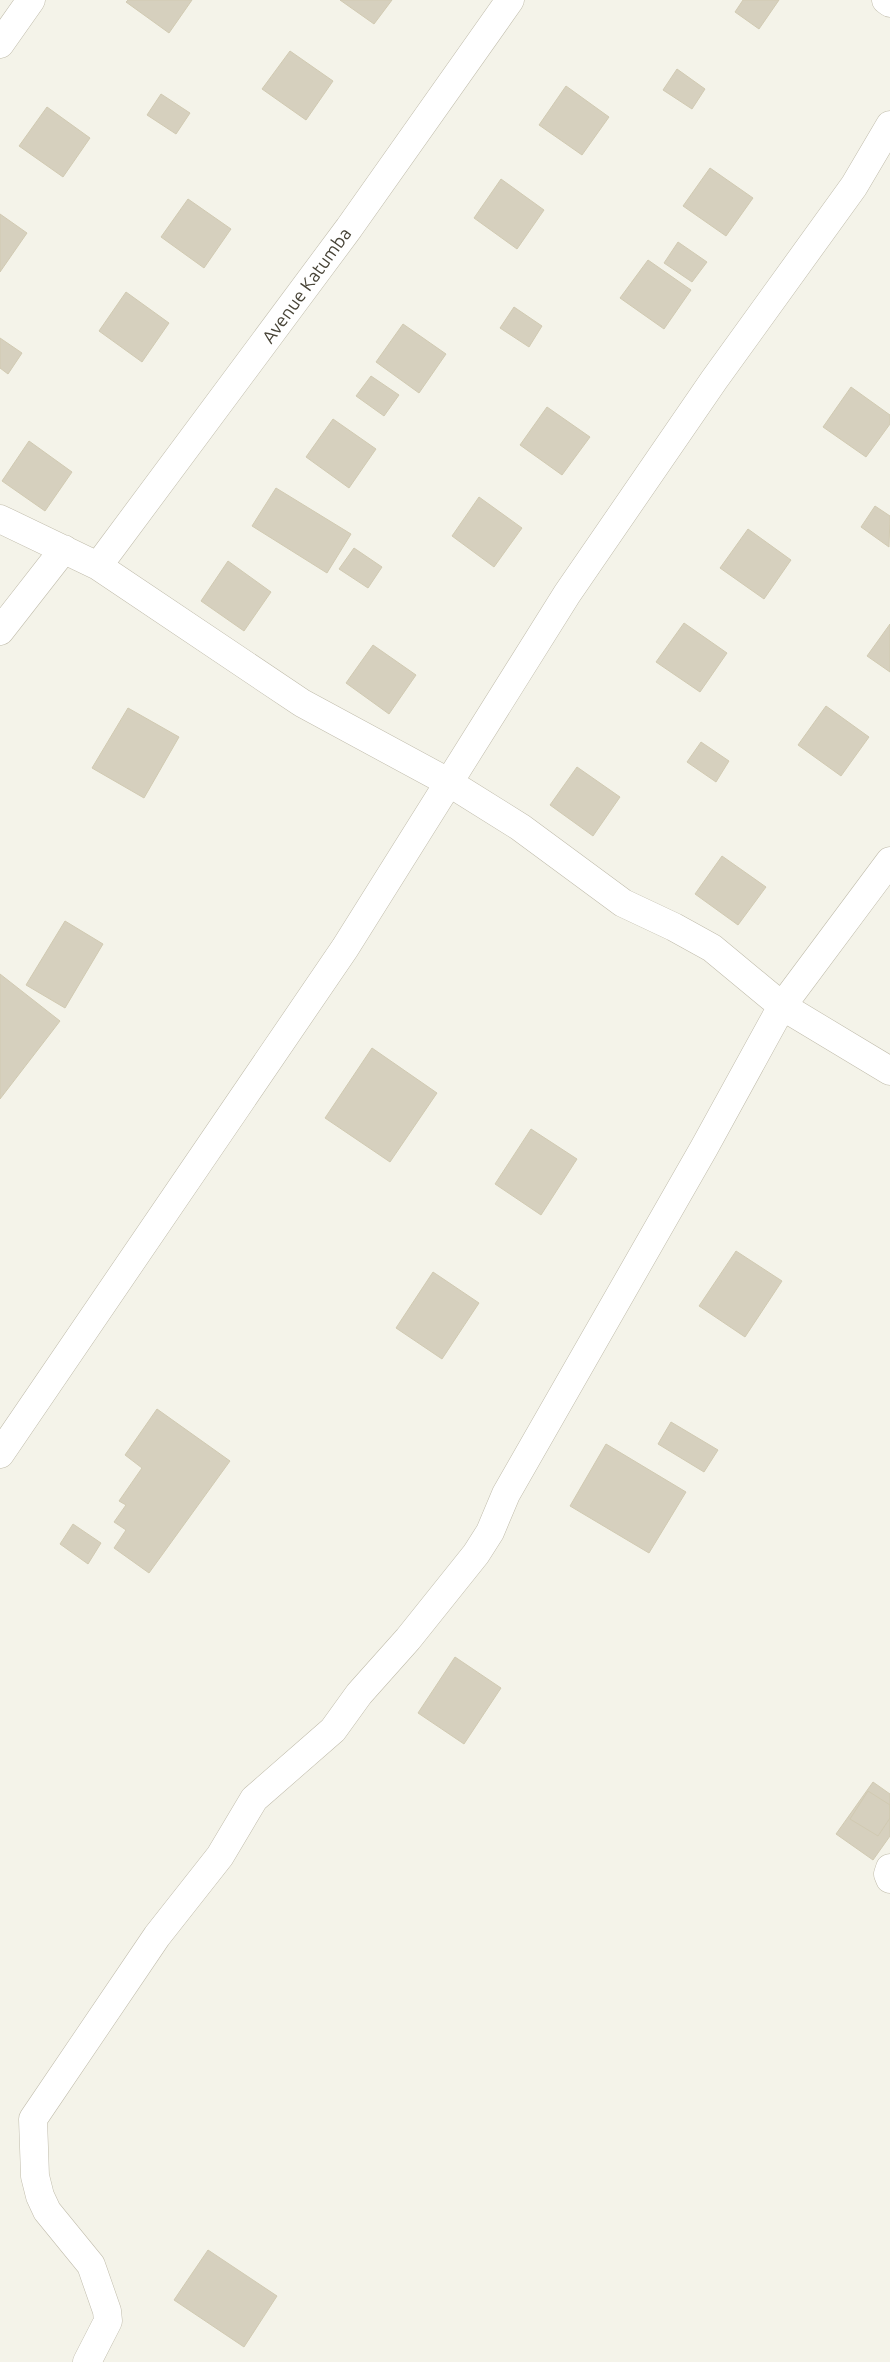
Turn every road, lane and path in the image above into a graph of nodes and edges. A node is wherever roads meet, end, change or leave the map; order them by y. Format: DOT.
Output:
graph roads {
  1 [pos="31,0"];
  2 [pos="510,0"];
  3 [pos="886,0"];
  4 [pos="890,2"];
  5 [pos="0,44"];
  6 [pos="890,125"];
  7 [pos="0,519"];
  8 [pos="64,549"];
  9 [pos="98,566"];
  10 [pos="0,631"];
  11 [pos="448,782"];
  12 [pos="890,861"];
  13 [pos="782,1006"];
  14 [pos="890,1071"];
  15 [pos="0,1454"];
  16 [pos="890,1868"];
  17 [pos="890,1879"];
  18 [pos="87,2362"];
  1 -- 5 [label="street"];
  2 -- 9 [label="street, Avenue Katumba"];
  3 -- 4 [label="street"];
  6 -- 11 [label="street"];
  7 -- 8 [label="street"];
  8 -- 9 [label="street"];
  8 -- 10 [label="street"];
  9 -- 11 [label="street"];
  11 -- 13 [label="street"];
  11 -- 15 [label="street"];
  12 -- 13 [label="street"];
  13 -- 14 [label="street"];
  13 -- 18 [label="street"];
  16 -- 17 [label="street"];
}
